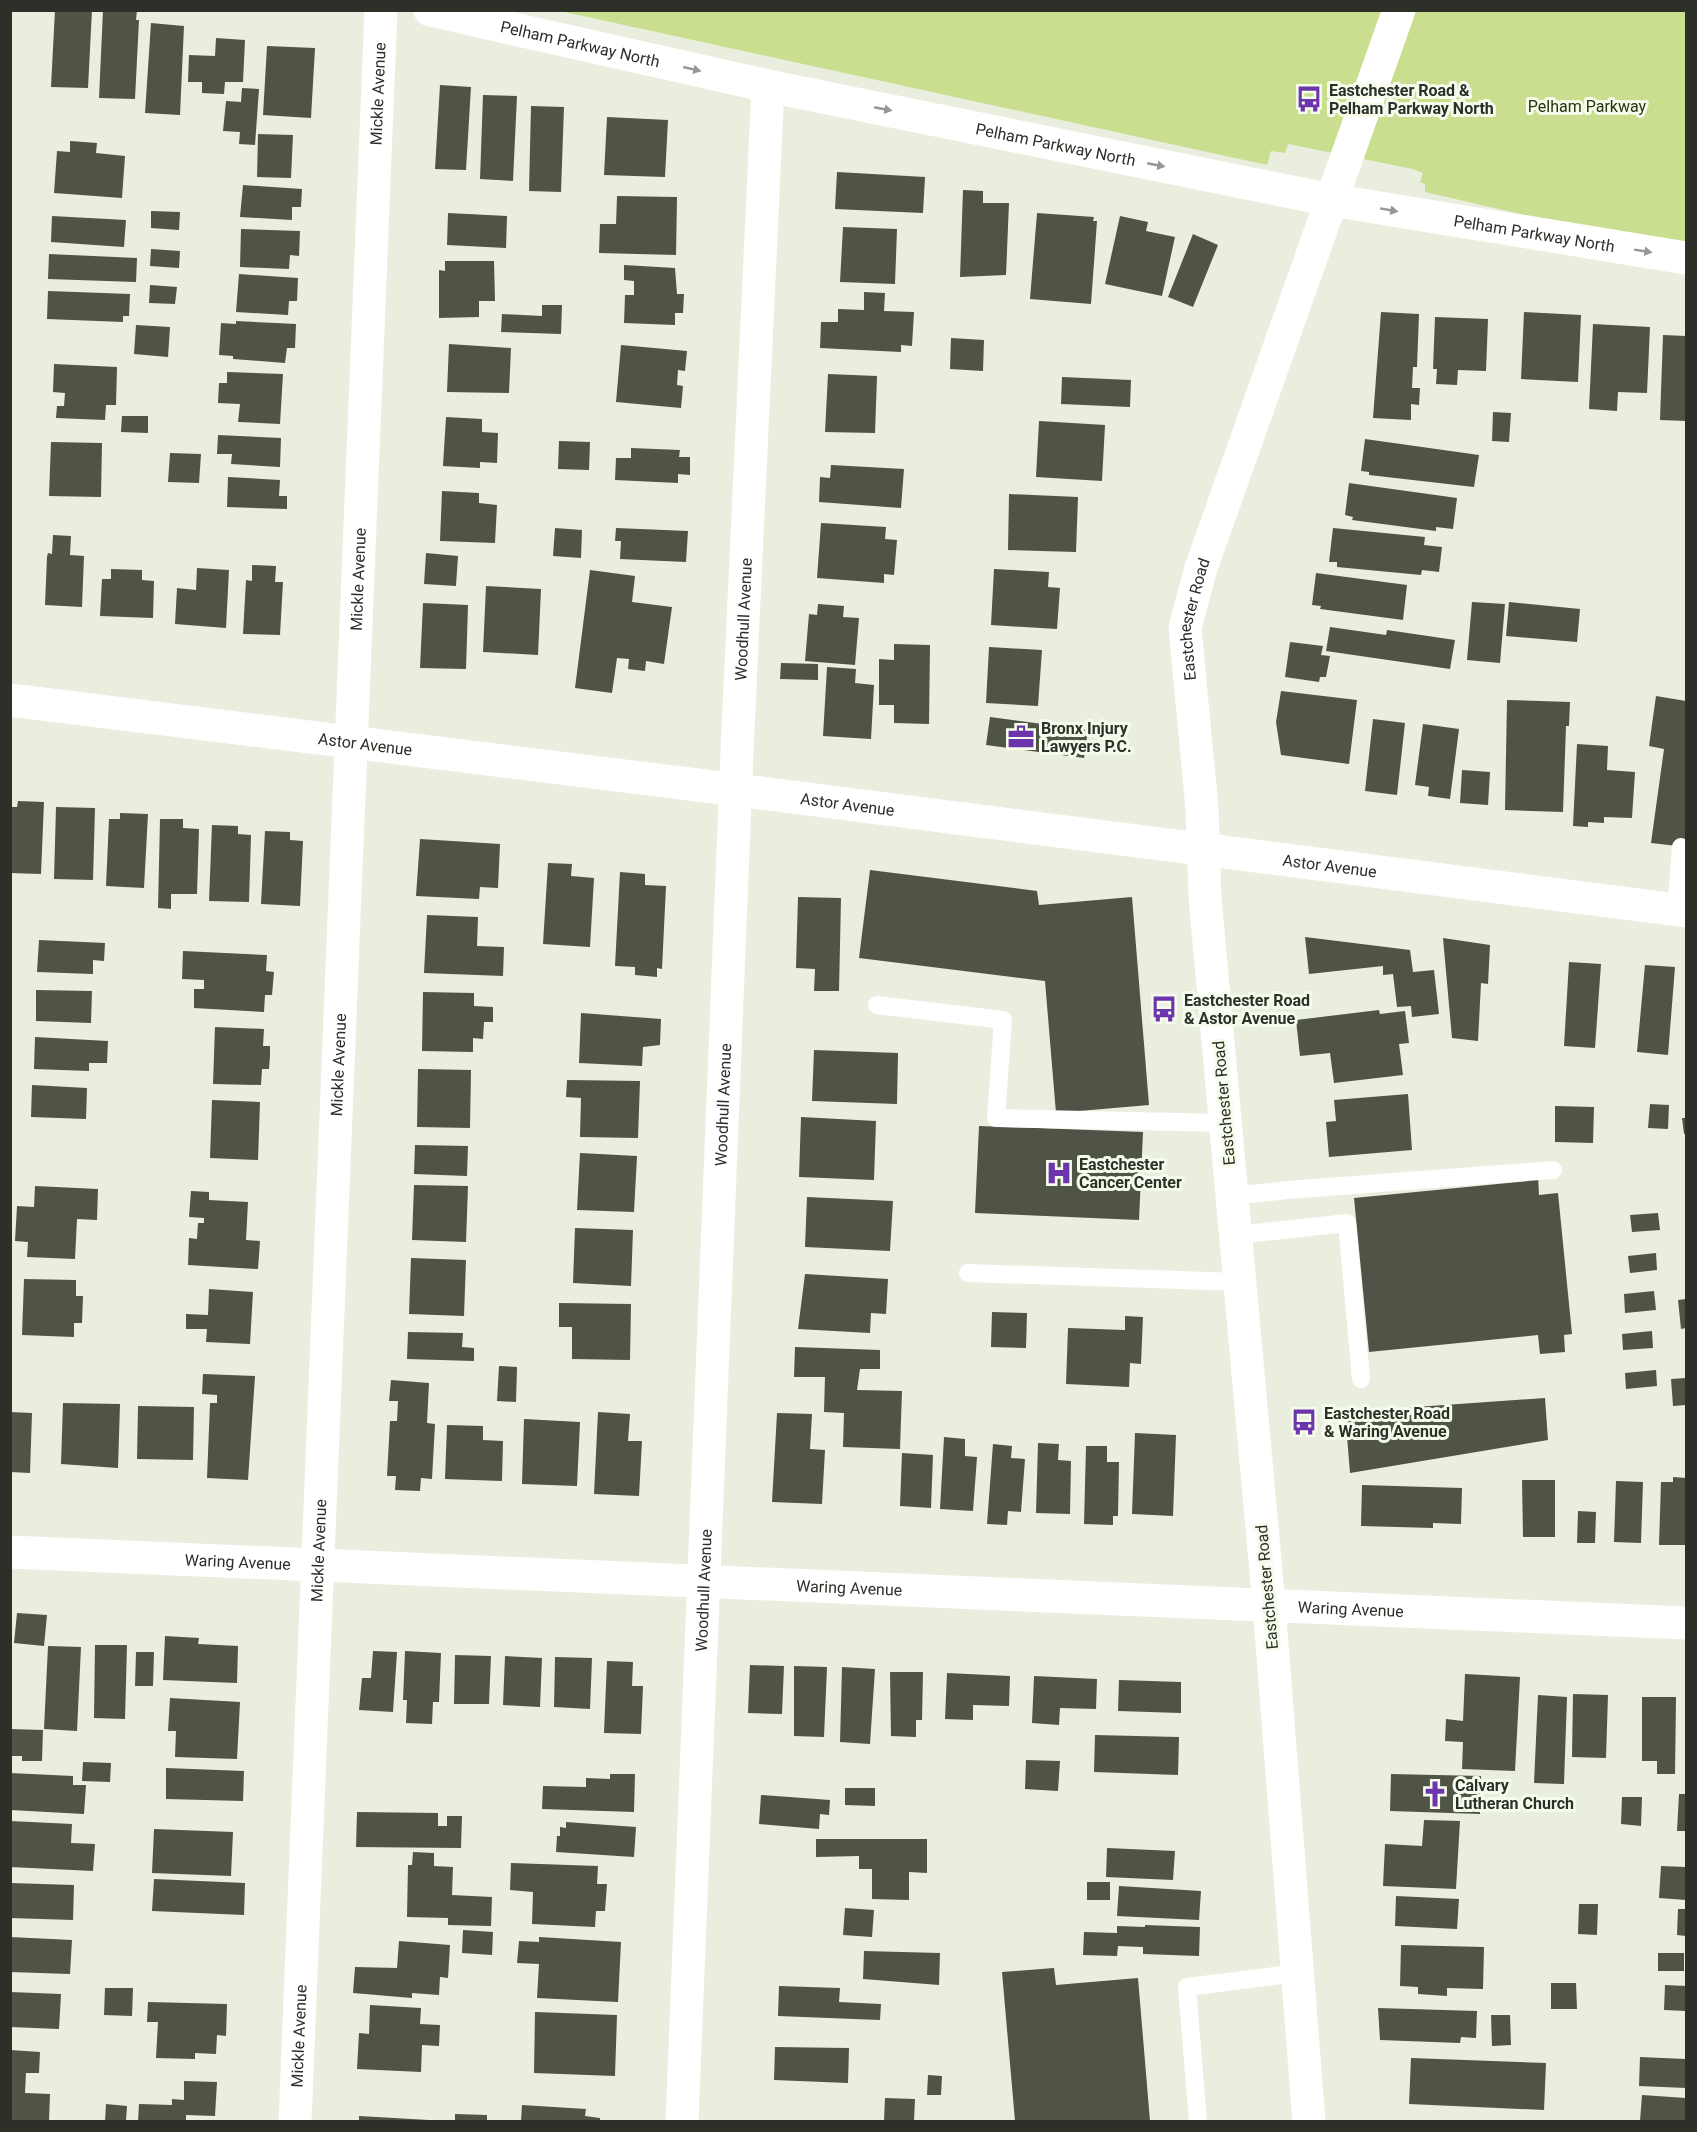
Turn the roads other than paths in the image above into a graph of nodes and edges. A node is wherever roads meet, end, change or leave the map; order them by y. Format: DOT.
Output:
graph roads {
  1 [pos="381,10"];
  2 [pos="430,10"];
  3 [pos="1399,10"];
  4 [pos="768,86"];
  5 [pos="1331,200"];
  6 [pos="1686,258"];
  7 [pos="10,700"];
  8 [pos="352,742"];
  9 [pos="735,790"];
  10 [pos="1681,847"];
  11 [pos="1202,849"];
  12 [pos="1681,911"];
  13 [pos="878,1005"];
  14 [pos="1226,1123"];
  15 [pos="1553,1170"];
  16 [pos="1232,1196"];
  17 [pos="1236,1235"];
  18 [pos="968,1274"];
  19 [pos="1240,1282"];
  20 [pos="1361,1379"];
  21 [pos="10,1552"];
  22 [pos="318,1565"];
  23 [pos="704,1581"];
  24 [pos="1269,1605"];
  25 [pos="1686,1623"];
  26 [pos="1298,1973"];
  27 [pos="294,2121"];
  28 [pos="682,2121"];
  29 [pos="1198,2121"];
  30 [pos="1309,2121"];
  1 -- 8 [label="street, Mickle Avenue"];
  2 -- 4 [label="street, Pelham Parkway North, one-way"];
  3 -- 5 [label="street, Eastchester Road"];
  4 -- 5 [label="street, Pelham Parkway North, one-way"];
  4 -- 9 [label="street, Woodhull Avenue"];
  5 -- 6 [label="street, Pelham Parkway North, one-way"];
  5 -- 11 [label="street, Eastchester Road"];
  7 -- 8 [label="street, Astor Avenue"];
  8 -- 9 [label="street, Astor Avenue"];
  8 -- 22 [label="street, Mickle Avenue"];
  9 -- 11 [label="street, Astor Avenue"];
  9 -- 23 [label="street, Woodhull Avenue"];
  10 -- 12 [label="lane"];
  11 -- 12 [label="street, Astor Avenue"];
  11 -- 14 [label="street, Eastchester Road"];
  13 -- 14 [label="lane"];
  14 -- 16 [label="street, Eastchester Road"];
  15 -- 16 [label="lane"];
  16 -- 17 [label="street, Eastchester Road"];
  17 -- 19 [label="street, Eastchester Road"];
  17 -- 20 [label="lane"];
  18 -- 19 [label="lane"];
  19 -- 24 [label="street, Eastchester Road"];
  21 -- 22 [label="street, Waring Avenue"];
  22 -- 23 [label="street, Waring Avenue"];
  22 -- 27 [label="street, Mickle Avenue"];
  23 -- 24 [label="street, Waring Avenue"];
  23 -- 28 [label="street, Woodhull Avenue"];
  24 -- 25 [label="street, Waring Avenue"];
  24 -- 26 [label="street, Eastchester Road"];
  26 -- 29 [label="lane"];
  26 -- 30 [label="street, Eastchester Road"];
}
